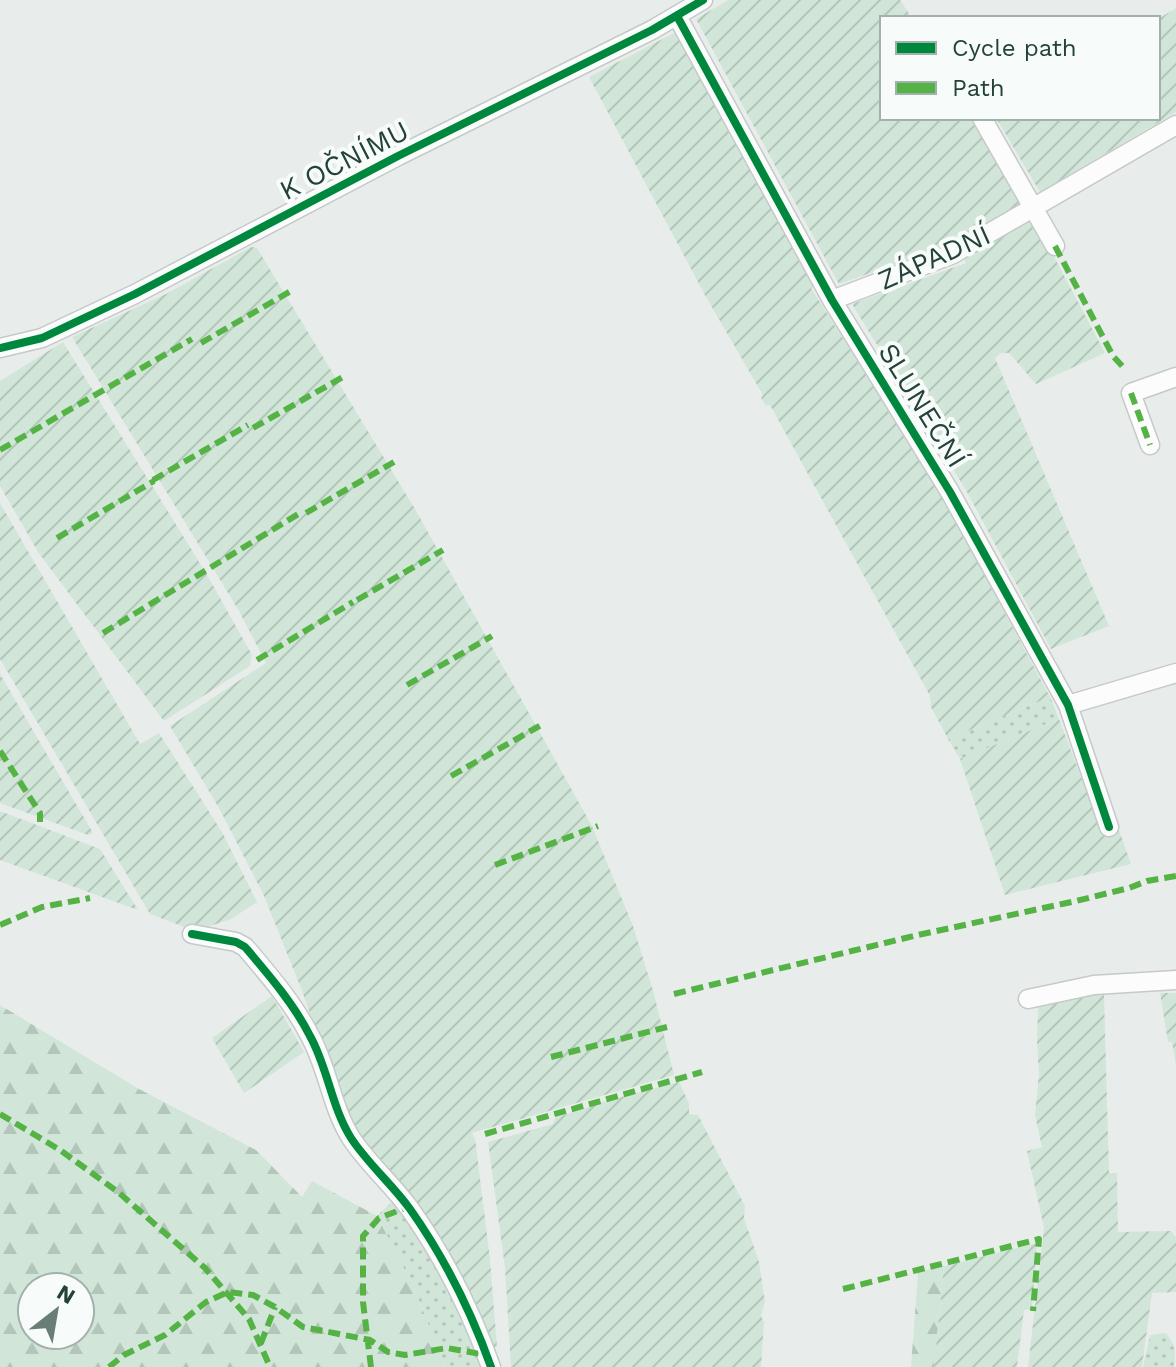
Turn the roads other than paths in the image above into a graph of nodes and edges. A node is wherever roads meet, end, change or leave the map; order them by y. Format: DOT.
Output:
graph roads {
  1 [pos="703,0"];
  2 [pos="677,16"];
  3 [pos="983,120"];
  4 [pos="1176,125"];
  5 [pos="1034,208"];
  6 [pos="1055,246"];
  7 [pos="832,300"];
  8 [pos="0,348"];
  9 [pos="1176,377"];
  10 [pos="1150,445"];
  11 [pos="1174,681"];
  12 [pos="1068,705"];
  13 [pos="1109,827"];
  14 [pos="192,934"];
  15 [pos="1176,980"];
  16 [pos="1028,999"];
  17 [pos="491,1367"];
  1 -- 2 [label="street, K OČNÍMU"];
  2 -- 7 [label="street, SLUNEČNÍ"];
  2 -- 8 [label="street, K OČNÍMU"];
  3 -- 5 [label="street"];
  4 -- 5 [label="street, ZÁPADNÍ"];
  5 -- 6 [label="street"];
  5 -- 7 [label="street, ZÁPADNÍ"];
  7 -- 12 [label="street, SLUNEČNÍ"];
  9 -- 10 [label="street"];
  11 -- 12 [label="street"];
  12 -- 13 [label="street, SLUNEČNÍ"];
  14 -- 17 [label="street"];
  15 -- 16 [label="street"];
}
